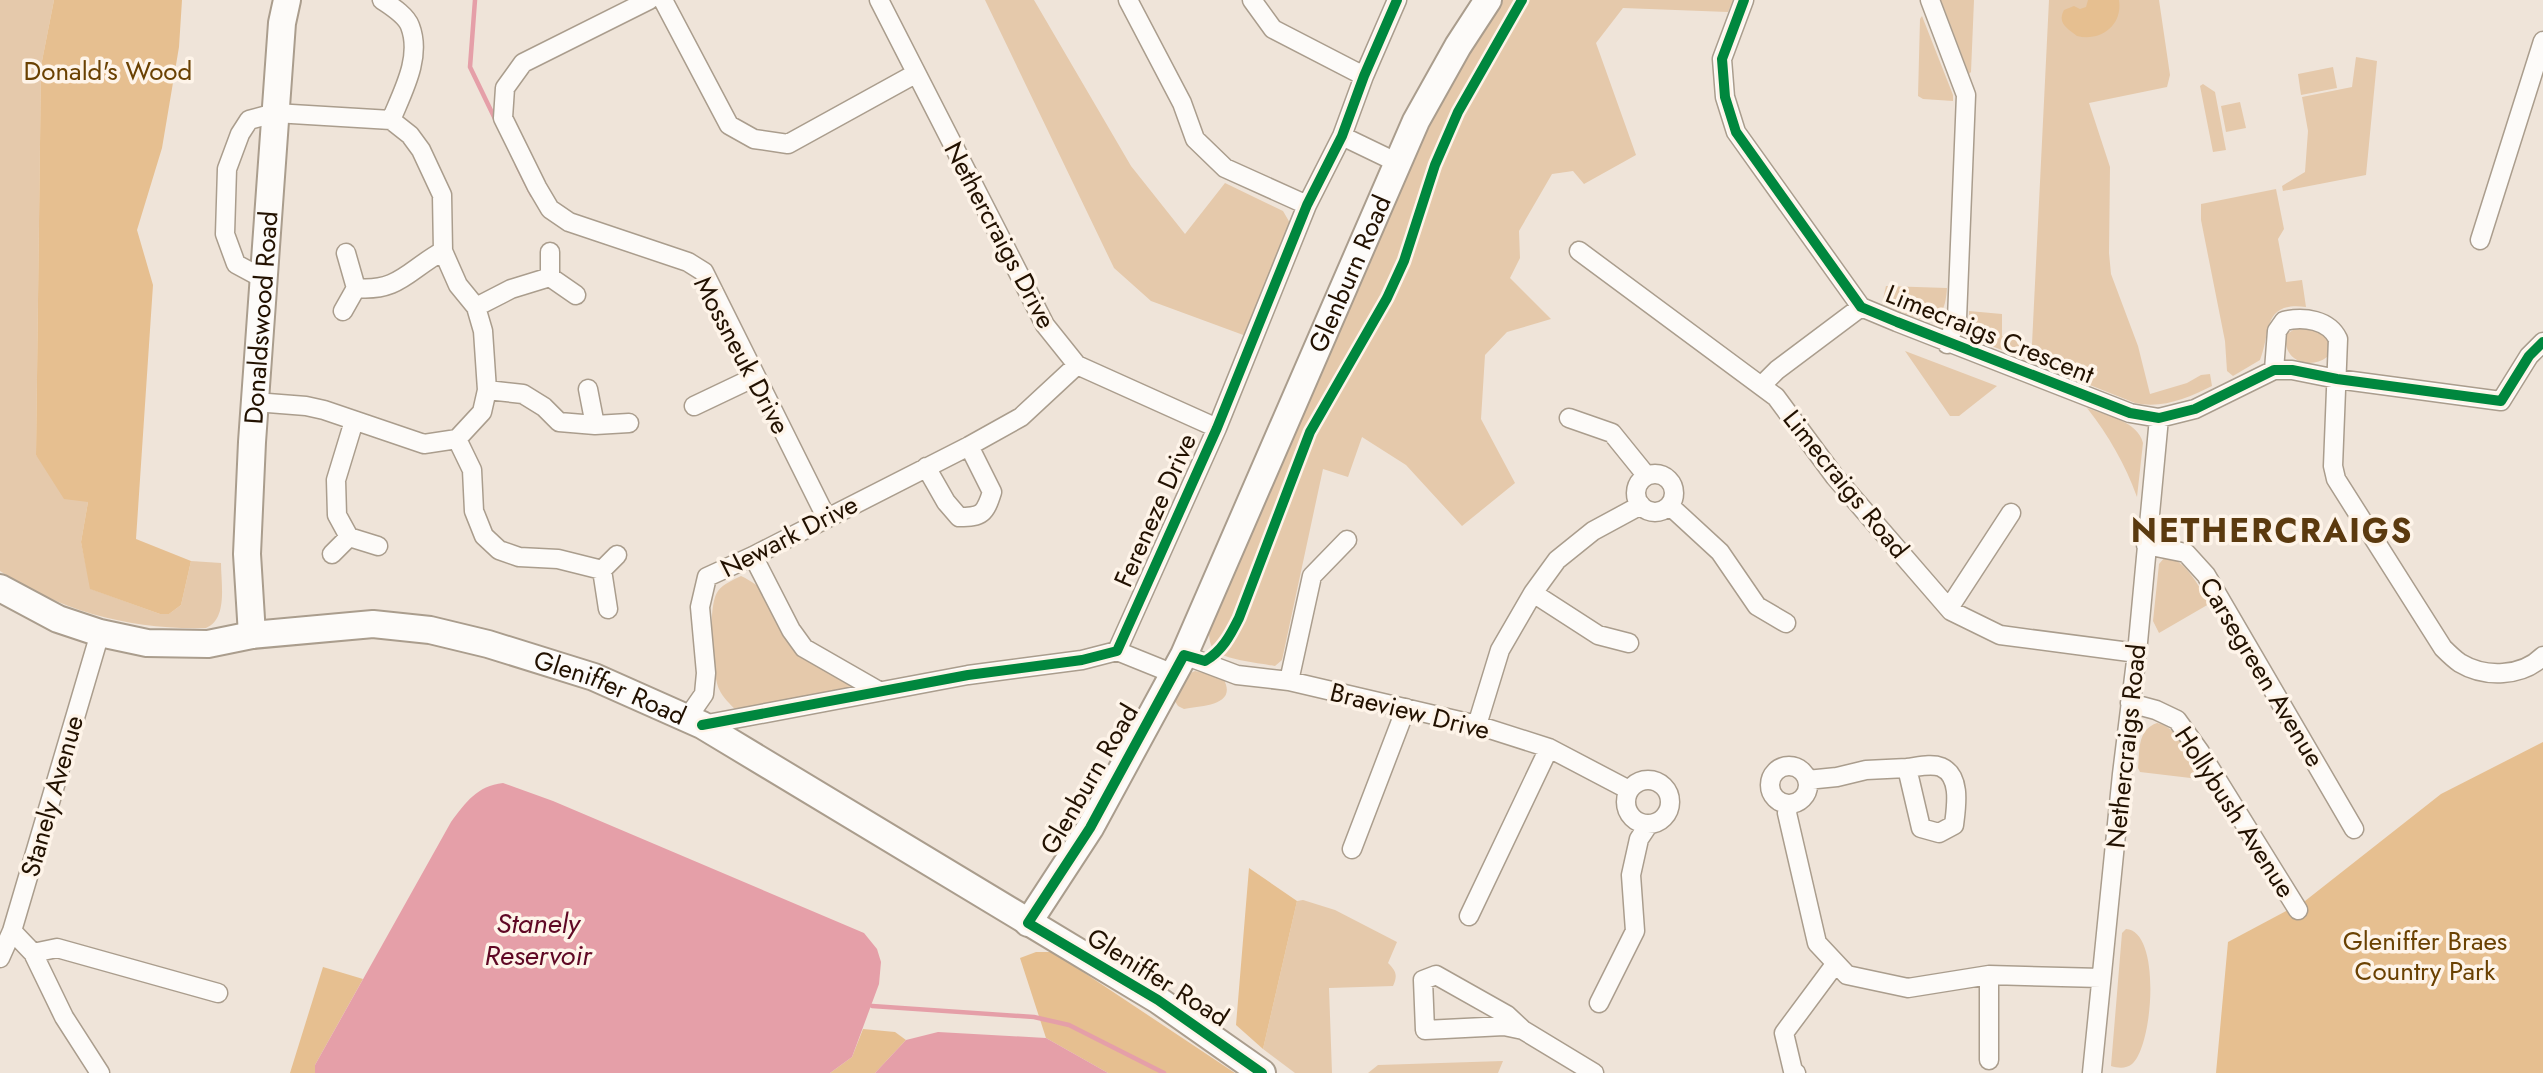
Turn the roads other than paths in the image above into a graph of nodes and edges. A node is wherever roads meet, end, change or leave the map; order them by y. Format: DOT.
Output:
graph roads {
  1 [pos="287,0"];
  2 [pos="382,0"];
  3 [pos="649,0"];
  4 [pos="663,0"];
  5 [pos="879,0"];
  6 [pos="1128,0"];
  7 [pos="1252,0"];
  8 [pos="1397,0"];
  9 [pos="1489,0"];
  10 [pos="1744,0"];
  11 [pos="1930,0"];
  12 [pos="2543,41"];
  13 [pos="915,74"];
  14 [pos="1364,76"];
  15 [pos="275,113"];
  16 [pos="391,120"];
  17 [pos="1342,136"];
  18 [pos="1396,163"];
  19 [pos="1307,205"];
  20 [pos="2480,240"];
  21 [pos="443,251"];
  22 [pos="1578,251"];
  23 [pos="550,252"];
  24 [pos="346,253"];
  25 [pos="550,276"];
  26 [pos="264,279"];
  27 [pos="356,288"];
  28 [pos="576,295"];
  29 [pos="476,307"];
  30 [pos="1861,307"];
  31 [pos="343,311"];
  32 [pos="2543,342"];
  33 [pos="1947,344"];
  34 [pos="1077,365"];
  35 [pos="2274,370"];
  36 [pos="755,377"];
  37 [pos="2337,379"];
  38 [pos="1761,386"];
  39 [pos="588,389"];
  40 [pos="487,390"];
  41 [pos="255,402"];
  42 [pos="694,406"];
  43 [pos="1569,418"];
  44 [pos="2159,418"];
  45 [pos="354,421"];
  46 [pos="629,423"];
  47 [pos="595,425"];
  48 [pos="1217,428"];
  49 [pos="457,439"];
  50 [pos="969,446"];
  51 [pos="926,467"];
  52 [pos="1646,475"];
  53 [pos="1640,505"];
  54 [pos="1670,506"];
  55 [pos="2011,513"];
  56 [pos="825,517"];
  57 [pos="349,537"];
  58 [pos="1347,540"];
  59 [pos="2146,545"];
  60 [pos="378,546"];
  61 [pos="332,554"];
  62 [pos="617,555"];
  63 [pos="753,556"];
  64 [pos="602,570"];
  65 [pos="0,588"];
  66 [pos="1533,593"];
  67 [pos="1949,608"];
  68 [pos="608,609"];
  69 [pos="1786,623"];
  70 [pos="100,633"];
  71 [pos="252,635"];
  72 [pos="1629,643"];
  73 [pos="1117,651"];
  74 [pos="2137,653"];
  75 [pos="2543,656"];
  76 [pos="1179,664"];
  77 [pos="1289,681"];
  78 [pos="879,691"];
  79 [pos="2130,703"];
  80 [pos="1406,708"];
  81 [pos="695,722"];
  82 [pos="1477,725"];
  83 [pos="1549,748"];
  84 [pos="1907,768"];
  85 [pos="1807,780"];
  86 [pos="1629,790"];
  87 [pos="1789,804"];
  88 [pos="1649,824"];
  89 [pos="2354,829"];
  90 [pos="1352,849"];
  91 [pos="2298,910"];
  92 [pos="1469,916"];
  93 [pos="1028,923"];
  94 [pos="12,931"];
  95 [pos="33,953"];
  96 [pos="0,958"];
  97 [pos="1836,963"];
  98 [pos="1989,975"];
  99 [pos="2101,978"];
  100 [pos="218,993"];
  101 [pos="1599,1003"];
  102 [pos="1523,1030"];
  103 [pos="1989,1060"];
  104 [pos="100,1073"];
  105 [pos="1262,1073"];
  106 [pos="1594,1073"];
  107 [pos="1796,1073"];
  108 [pos="2092,1073"];
  1 -- 15 [label="street, Donaldswood Road"];
  2 -- 16 [label="street"];
  3 -- 36 [label="street, Mossneuk Drive"];
  4 -- 13 [label="street"];
  5 -- 13 [label="street, Nethercraigs Drive"];
  6 -- 19 [label="street"];
  7 -- 14 [label="street"];
  8 -- 14 [label="street, Fereneze Drive"];
  9 -- 18 [label="street, Glenburn Road"];
  10 -- 30 [label="street, Limecraigs Crescent"];
  11 -- 33 [label="street"];
  12 -- 20 [label="street"];
  13 -- 34 [label="street, Nethercraigs Drive"];
  14 -- 17 [label="street, Fereneze Drive"];
  15 -- 16 [label="street"];
  15 -- 26 [label="street, Donaldswood Road"];
  15 -- 26 [label="street"];
  16 -- 21 [label="street"];
  17 -- 18 [label="street"];
  17 -- 19 [label="street, Fereneze Drive"];
  18 -- 76 [label="street, Glenburn Road"];
  19 -- 48 [label="street, Fereneze Drive"];
  21 -- 27 [label="street"];
  21 -- 29 [label="street"];
  22 -- 38 [label="street, Limecraigs Road"];
  23 -- 25 [label="street"];
  24 -- 27 [label="street"];
  25 -- 28 [label="street"];
  25 -- 29 [label="street"];
  26 -- 41 [label="street, Donaldswood Road"];
  27 -- 31 [label="street"];
  29 -- 40 [label="street"];
  30 -- 33 [label="street, Limecraigs Crescent"];
  30 -- 38 [label="street"];
  32 -- 37 [label="street"];
  33 -- 44 [label="street, Limecraigs Crescent"];
  34 -- 48 [label="street, Nethercraigs Drive"];
  34 -- 50 [label="street, Newark Drive"];
  35 -- 37 [label="street"];
  35 -- 37 [label="street"];
  35 -- 44 [label="street"];
  36 -- 42 [label="street"];
  36 -- 56 [label="street, Mossneuk Drive"];
  37 -- 75 [label="street"];
  38 -- 67 [label="street, Limecraigs Road"];
  39 -- 47 [label="street"];
  40 -- 47 [label="street"];
  40 -- 49 [label="street"];
  41 -- 45 [label="street"];
  41 -- 71 [label="street, Donaldswood Road"];
  43 -- 52 [label="street"];
  44 -- 59 [label="street, Nethercraigs Road"];
  45 -- 49 [label="street"];
  45 -- 57 [label="street"];
  46 -- 47 [label="street"];
  48 -- 73 [label="street, Fereneze Drive"];
  49 -- 64 [label="street"];
  50 -- 51 [label="street, Newark Drive"];
  50 -- 51 [label="street"];
  51 -- 56 [label="street, Newark Drive"];
  52 -- 53 [label="street"];
  52 -- 54 [label="street"];
  53 -- 54 [label="street"];
  53 -- 66 [label="street"];
  54 -- 69 [label="street"];
  55 -- 67 [label="street"];
  56 -- 63 [label="street, Newark Drive"];
  57 -- 60 [label="street"];
  57 -- 61 [label="street"];
  58 -- 77 [label="street"];
  59 -- 74 [label="street, Nethercraigs Road"];
  59 -- 89 [label="street, Carsegreen Avenue"];
  62 -- 64 [label="street"];
  63 -- 78 [label="street"];
  63 -- 81 [label="street, Newark Drive"];
  64 -- 68 [label="street"];
  65 -- 70 [label="street, Gleniffer Road"];
  66 -- 72 [label="street"];
  66 -- 82 [label="street"];
  67 -- 74 [label="street, Limecraigs Road"];
  70 -- 71 [label="street, Gleniffer Road"];
  70 -- 94 [label="street, Stanely Avenue"];
  71 -- 81 [label="street, Gleniffer Road"];
  73 -- 76 [label="street"];
  73 -- 78 [label="street"];
  74 -- 79 [label="street, Nethercraigs Road"];
  76 -- 77 [label="street, Braeview Drive"];
  76 -- 93 [label="street, Glenburn Road"];
  77 -- 80 [label="street, Braeview Drive"];
  78 -- 81 [label="street"];
  79 -- 91 [label="street, Hollybush Avenue"];
  79 -- 99 [label="street, Nethercraigs Road"];
  80 -- 82 [label="street, Braeview Drive"];
  80 -- 90 [label="street"];
  81 -- 93 [label="street, Gleniffer Road"];
  82 -- 83 [label="street, Braeview Drive"];
  83 -- 86 [label="street, Braeview Drive"];
  83 -- 92 [label="street"];
  84 -- 85 [label="street"];
  85 -- 87 [label="street"];
  85 -- 87 [label="street"];
  86 -- 88 [label="street"];
  86 -- 88 [label="street"];
  87 -- 97 [label="street"];
  88 -- 101 [label="street"];
  93 -- 105 [label="street, Gleniffer Road"];
  94 -- 95 [label="street"];
  94 -- 96 [label="street, Stanely Avenue"];
  95 -- 100 [label="street"];
  95 -- 104 [label="street"];
  97 -- 98 [label="street"];
  97 -- 107 [label="street"];
  98 -- 99 [label="street"];
  98 -- 103 [label="street"];
  99 -- 108 [label="street, Nethercraigs Road"];
  102 -- 102 [label="street"];
  102 -- 106 [label="street"];
}
